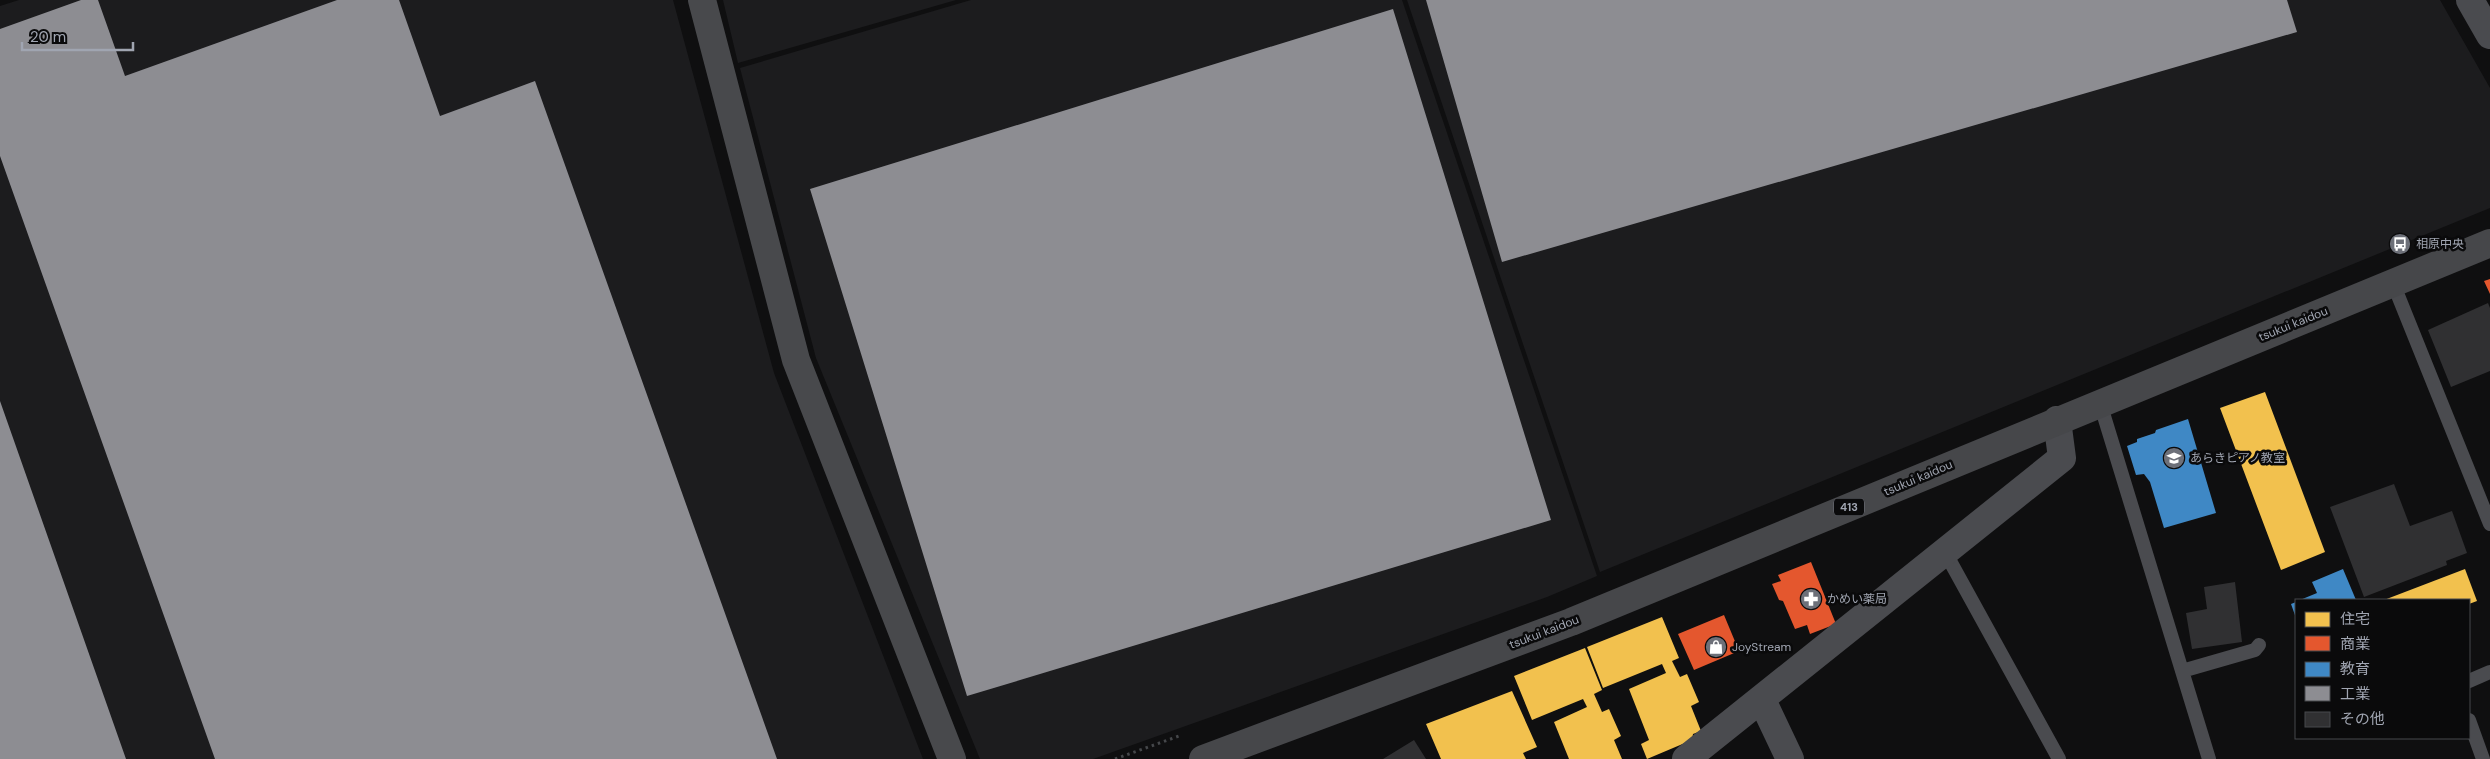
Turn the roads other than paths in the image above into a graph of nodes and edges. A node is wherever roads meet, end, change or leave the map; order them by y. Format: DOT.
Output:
graph roads {
  1 [pos="702,0"];
  2 [pos="2470,0"];
  3 [pos="2490,35"];
  4 [pos="2490,243"];
  5 [pos="2393,283"];
  6 [pos="2100,403"];
  7 [pos="2057,420"];
  8 [pos="2490,524"];
  9 [pos="1945,552"];
  10 [pos="2259,645"];
  11 [pos="2182,671"];
  12 [pos="2490,672"];
  13 [pos="2470,681"];
  14 [pos="1762,700"];
  15 [pos="2470,723"];
  16 [pos="952,759"];
  17 [pos="1203,759"];
  18 [pos="1686,759"];
  19 [pos="1790,759"];
  20 [pos="2059,759"];
  21 [pos="2210,759"];
  22 [pos="2483,759"];
  1 -- 16 [label="street"];
  2 -- 3 [label="street"];
  4 -- 5 [label="highway, tsukui kaidou / 413"];
  5 -- 6 [label="highway, tsukui kaidou / 413"];
  5 -- 8 [label="lane"];
  6 -- 7 [label="highway, tsukui kaidou / 413"];
  6 -- 11 [label="lane"];
  7 -- 9 [label="street"];
  7 -- 17 [label="highway, tsukui kaidou / 413"];
  9 -- 14 [label="street"];
  9 -- 20 [label="lane"];
  10 -- 11 [label="lane"];
  11 -- 21 [label="lane"];
  12 -- 13 [label="lane"];
  14 -- 18 [label="street"];
  14 -- 19 [label="street"];
  15 -- 22 [label="lane"];
}
